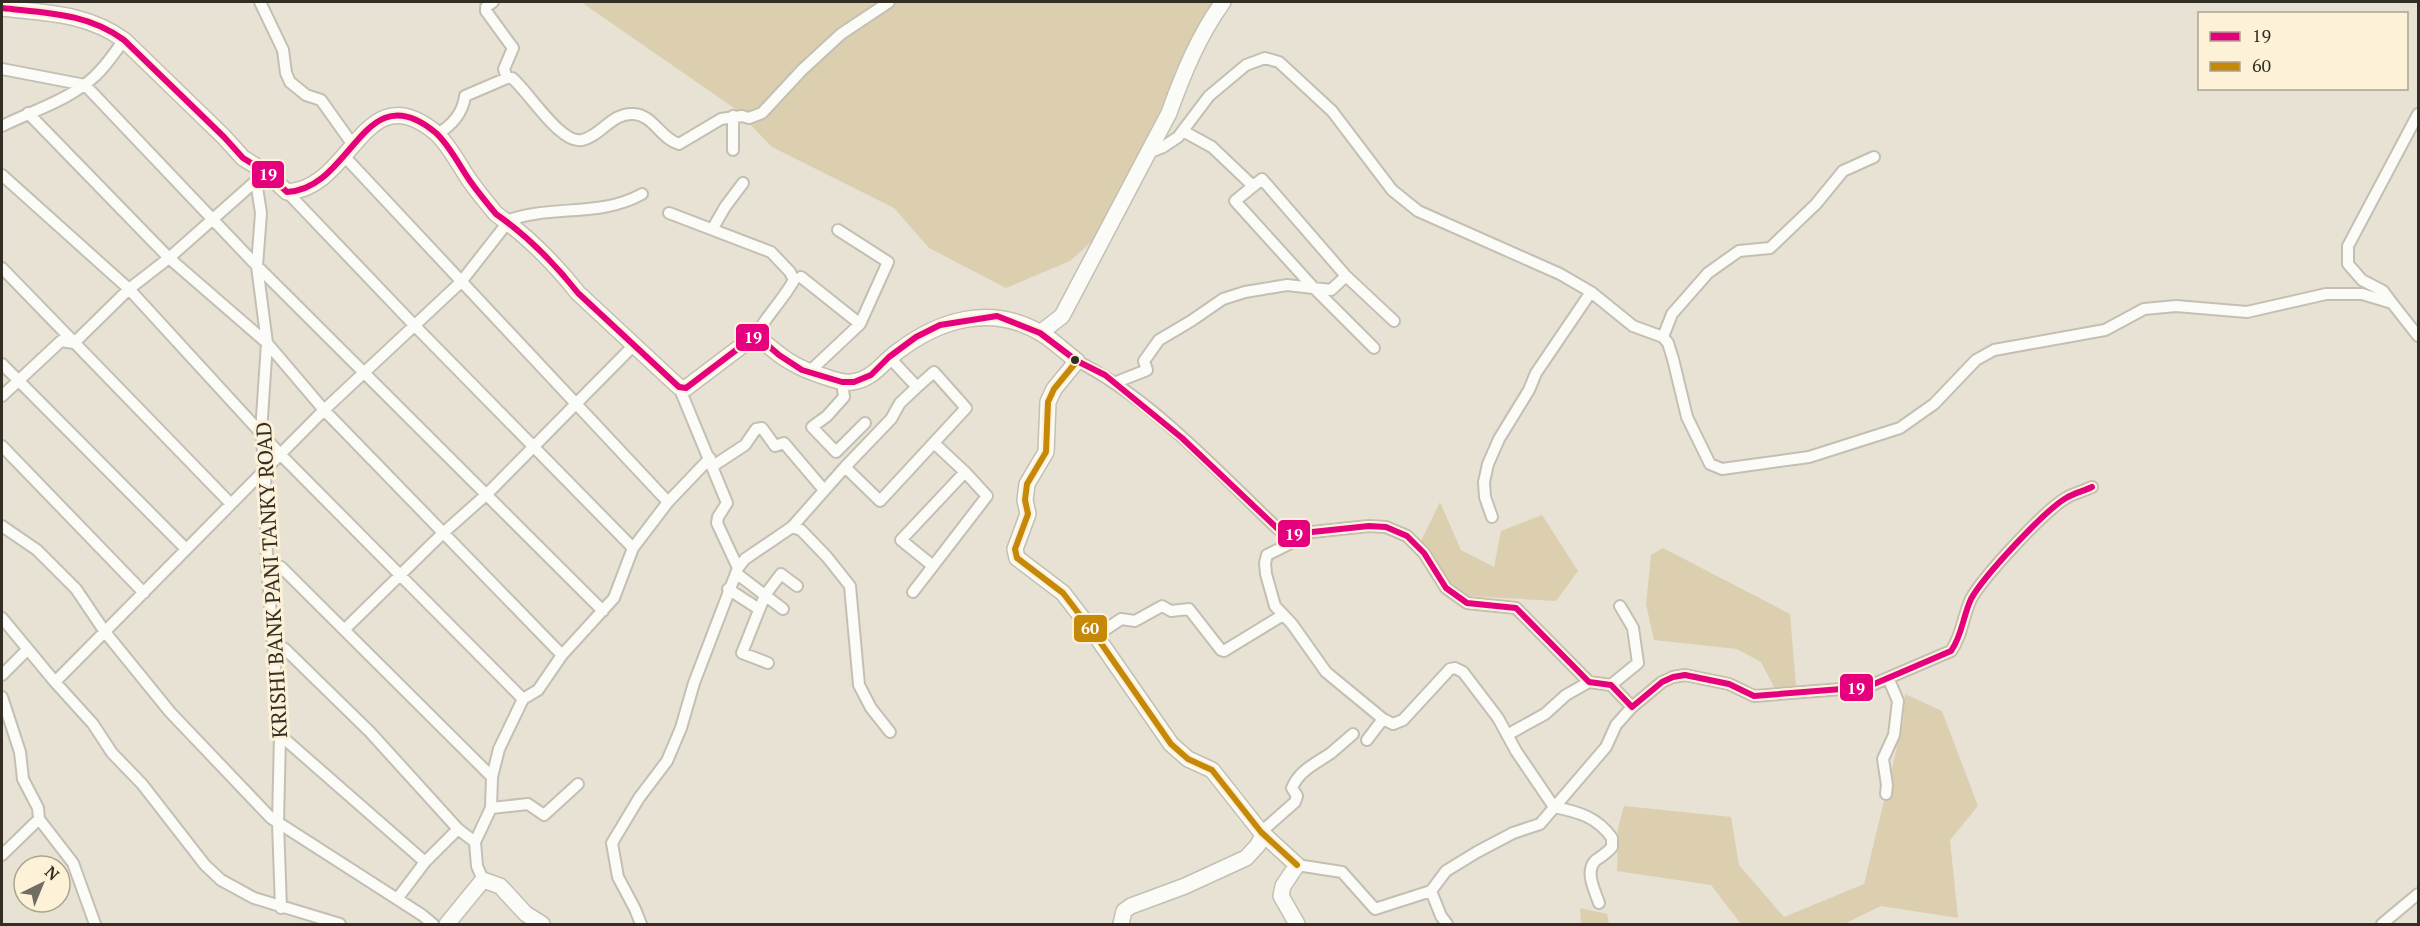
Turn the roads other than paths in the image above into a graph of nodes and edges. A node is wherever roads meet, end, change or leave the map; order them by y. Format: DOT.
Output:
graph roads {
  1 [pos="260,2"];
  2 [pos="493,2"];
  3 [pos="889,2"];
  4 [pos="1223,2"];
  5 [pos="2,8"];
  6 [pos="124,40"];
  7 [pos="2,69"];
  8 [pos="507,78"];
  9 [pos="85,85"];
  10 [pos="28,113"];
  11 [pos="2418,114"];
  12 [pos="734,116"];
  13 [pos="2,126"];
  14 [pos="1183,131"];
  15 [pos="437,134"];
  16 [pos="733,150"];
  17 [pos="349,151"];
  18 [pos="1148,153"];
  19 [pos="1874,157"];
  20 [pos="2,175"];
  21 [pos="260,176"];
  22 [pos="743,183"];
  23 [pos="1253,186"];
  24 [pos="287,192"];
  25 [pos="642,194"];
  26 [pos="669,213"];
  27 [pos="212,220"];
  28 [pos="507,222"];
  29 [pos="713,228"];
  30 [pos="838,230"];
  31 [pos="169,258"];
  32 [pos="257,266"];
  33 [pos="2,268"];
  34 [pos="1346,276"];
  35 [pos="801,277"];
  36 [pos="461,282"];
  37 [pos="1313,287"];
  38 [pos="129,289"];
  39 [pos="1591,292"];
  40 [pos="2392,303"];
  41 [pos="1394,321"];
  42 [pos="860,324"];
  43 [pos="414,325"];
  44 [pos="1040,333"];
  45 [pos="756,335"];
  46 [pos="2418,336"];
  47 [pos="1663,337"];
  48 [pos="74,343"];
  49 [pos="267,343"];
  50 [pos="634,345"];
  51 [pos="1374,348"];
  52 [pos="889,357"];
  53 [pos="1077,361"];
  54 [pos="2,364"];
  55 [pos="365,371"];
  56 [pos="810,371"];
  57 [pos="18,382"];
  58 [pos="842,382"];
  59 [pos="1114,383"];
  60 [pos="679,387"];
  61 [pos="917,387"];
  62 [pos="2,396"];
  63 [pos="575,404"];
  64 [pos="324,410"];
  65 [pos="865,423"];
  66 [pos="261,432"];
  67 [pos="935,444"];
  68 [pos="2,446"];
  69 [pos="532,446"];
  70 [pos="836,452"];
  71 [pos="281,454"];
  72 [pos="711,462"];
  73 [pos="846,465"];
  74 [pos="266,469"];
  75 [pos="965,472"];
  76 [pos="2092,487"];
  77 [pos="824,490"];
  78 [pos="487,494"];
  79 [pos="668,502"];
  80 [pos="231,504"];
  81 [pos="1492,517"];
  82 [pos="2,525"];
  83 [pos="792,527"];
  84 [pos="1306,533"];
  85 [pos="442,534"];
  86 [pos="633,548"];
  87 [pos="186,549"];
  88 [pos="267,564"];
  89 [pos="933,566"];
  90 [pos="737,570"];
  91 [pos="400,576"];
  92 [pos="797,586"];
  93 [pos="728,589"];
  94 [pos="913,592"];
  95 [pos="144,593"];
  96 [pos="765,595"];
  97 [pos="1620,606"];
  98 [pos="759,609"];
  99 [pos="783,609"];
  100 [pos="603,610"];
  101 [pos="1283,615"];
  102 [pos="2,618"];
  103 [pos="345,629"];
  104 [pos="105,632"];
  105 [pos="1096,636"];
  106 [pos="275,644"];
  107 [pos="27,650"];
  108 [pos="562,655"];
  109 [pos="768,663"];
  110 [pos="2,675"];
  111 [pos="1889,680"];
  112 [pos="55,682"];
  113 [pos="1589,682"];
  114 [pos="1611,685"];
  115 [pos="2,697"];
  116 [pos="524,699"];
  117 [pos="1632,707"];
  118 [pos="1383,719"];
  119 [pos="890,732"];
  120 [pos="1353,734"];
  121 [pos="280,735"];
  122 [pos="1508,735"];
  123 [pos="1367,740"];
  124 [pos="492,777"];
  125 [pos="578,784"];
  126 [pos="1886,794"];
  127 [pos="1554,807"];
  128 [pos="491,808"];
  129 [pos="39,819"];
  130 [pos="278,823"];
  131 [pos="458,829"];
  132 [pos="1262,833"];
  133 [pos="475,842"];
  134 [pos="2,855"];
  135 [pos="425,862"];
  136 [pos="1297,865"];
  137 [pos="483,880"];
  138 [pos="1431,891"];
  139 [pos="2418,894"];
  140 [pos="397,899"];
  141 [pos="1599,903"];
  142 [pos="281,908"];
  143 [pos="94,924"];
  144 [pos="340,924"];
  145 [pos="433,924"];
  146 [pos="447,924"];
  147 [pos="542,924"];
  148 [pos="641,924"];
  149 [pos="1121,924"];
  150 [pos="1297,924"];
  151 [pos="1448,924"];
  152 [pos="2382,924"];
  1 -- 17 [label="street"];
  2 -- 8 [label="street"];
  3 -- 12 [label="street"];
  4 -- 18 [label="street"];
  5 -- 6 [label="street"];
  6 -- 9 [label="street"];
  6 -- 21 [label="street"];
  7 -- 9 [label="street"];
  8 -- 12 [label="street"];
  8 -- 15 [label="street"];
  9 -- 10 [label="street"];
  9 -- 27 [label="street"];
  10 -- 13 [label="street"];
  10 -- 31 [label="street"];
  11 -- 40 [label="street"];
  12 -- 16 [label="street"];
  14 -- 18 [label="street"];
  14 -- 23 [label="street"];
  14 -- 39 [label="street"];
  15 -- 17 [label="street"];
  15 -- 28 [label="street"];
  17 -- 24 [label="street"];
  17 -- 36 [label="street"];
  18 -- 44 [label="street"];
  19 -- 47 [label="street"];
  20 -- 38 [label="street"];
  21 -- 24 [label="street"];
  21 -- 27 [label="street"];
  21 -- 32 [label="street, KRISHI BANK PANI TANKY ROAD"];
  22 -- 29 [label="street"];
  23 -- 34 [label="street"];
  23 -- 37 [label="street"];
  24 -- 43 [label="street"];
  25 -- 28 [label="street"];
  26 -- 29 [label="street"];
  27 -- 31 [label="street"];
  27 -- 32 [label="street"];
  28 -- 36 [label="street"];
  28 -- 50 [label="street"];
  29 -- 45 [label="street"];
  30 -- 42 [label="street"];
  31 -- 38 [label="street"];
  31 -- 49 [label="street"];
  32 -- 49 [label="street, KRISHI BANK PANI TANKY ROAD"];
  32 -- 55 [label="street"];
  33 -- 48 [label="street"];
  34 -- 37 [label="street"];
  34 -- 41 [label="street"];
  35 -- 42 [label="street"];
  36 -- 43 [label="street"];
  36 -- 63 [label="street"];
  37 -- 51 [label="street"];
  37 -- 59 [label="street"];
  38 -- 48 [label="street"];
  38 -- 66 [label="street"];
  39 -- 47 [label="street"];
  39 -- 81 [label="street"];
  40 -- 46 [label="street"];
  40 -- 47 [label="street"];
  42 -- 56 [label="street"];
  43 -- 55 [label="street"];
  43 -- 69 [label="street"];
  44 -- 52 [label="street"];
  44 -- 53 [label="street"];
  45 -- 58 [label="street"];
  45 -- 60 [label="street"];
  48 -- 57 [label="street"];
  48 -- 80 [label="street"];
  49 -- 64 [label="street"];
  49 -- 66 [label="street, KRISHI BANK PANI TANKY ROAD"];
  50 -- 60 [label="street"];
  50 -- 63 [label="street"];
  52 -- 58 [label="street"];
  52 -- 61 [label="street"];
  53 -- 59 [label="street"];
  53 -- 105 [label="street"];
  54 -- 57 [label="street"];
  55 -- 64 [label="street"];
  55 -- 78 [label="street"];
  57 -- 62 [label="street"];
  57 -- 87 [label="street"];
  58 -- 70 [label="street"];
  59 -- 84 [label="street"];
  60 -- 72 [label="street"];
  61 -- 67 [label="street"];
  61 -- 73 [label="street"];
  63 -- 69 [label="street"];
  63 -- 79 [label="street"];
  64 -- 71 [label="street"];
  64 -- 85 [label="street"];
  65 -- 70 [label="street"];
  66 -- 71 [label="street"];
  66 -- 74 [label="street, KRISHI BANK PANI TANKY ROAD"];
  67 -- 73 [label="street"];
  67 -- 75 [label="street"];
  68 -- 95 [label="street"];
  69 -- 78 [label="street"];
  69 -- 86 [label="street"];
  70 -- 73 [label="street"];
  71 -- 74 [label="street"];
  71 -- 91 [label="street"];
  72 -- 77 [label="street"];
  72 -- 79 [label="street"];
  72 -- 90 [label="street"];
  73 -- 77 [label="street"];
  74 -- 80 [label="street"];
  74 -- 88 [label="street, KRISHI BANK PANI TANKY ROAD"];
  75 -- 89 [label="street"];
  75 -- 89 [label="street"];
  76 -- 111 [label="street"];
  77 -- 83 [label="street"];
  78 -- 85 [label="street"];
  78 -- 100 [label="street"];
  79 -- 86 [label="street"];
  80 -- 87 [label="street"];
  82 -- 104 [label="street"];
  83 -- 90 [label="street"];
  83 -- 119 [label="street"];
  84 -- 101 [label="street"];
  84 -- 113 [label="street"];
  85 -- 91 [label="street"];
  85 -- 108 [label="street"];
  86 -- 100 [label="street"];
  87 -- 95 [label="street"];
  88 -- 103 [label="street"];
  88 -- 106 [label="street, KRISHI BANK PANI TANKY ROAD"];
  89 -- 94 [label="street"];
  90 -- 93 [label="street"];
  90 -- 96 [label="street"];
  91 -- 103 [label="street"];
  91 -- 116 [label="street"];
  92 -- 96 [label="street"];
  93 -- 98 [label="street"];
  93 -- 148 [label="street"];
  95 -- 104 [label="street"];
  96 -- 98 [label="street"];
  96 -- 99 [label="street"];
  97 -- 114 [label="street"];
  98 -- 109 [label="street"];
  100 -- 108 [label="street"];
  101 -- 105 [label="street"];
  101 -- 118 [label="street"];
  102 -- 107 [label="street"];
  103 -- 124 [label="street"];
  104 -- 112 [label="street"];
  104 -- 130 [label="street"];
  105 -- 132 [label="street"];
  106 -- 121 [label="street, KRISHI BANK PANI TANKY ROAD"];
  106 -- 131 [label="street"];
  107 -- 110 [label="street"];
  107 -- 112 [label="street"];
  108 -- 116 [label="street"];
  111 -- 117 [label="street"];
  111 -- 126 [label="street"];
  112 -- 142 [label="street"];
  113 -- 114 [label="street"];
  113 -- 122 [label="street"];
  114 -- 117 [label="street"];
  115 -- 129 [label="street"];
  116 -- 124 [label="street"];
  117 -- 127 [label="street"];
  118 -- 122 [label="street"];
  118 -- 123 [label="street"];
  120 -- 132 [label="street"];
  121 -- 130 [label="street, KRISHI BANK PANI TANKY ROAD"];
  121 -- 135 [label="street"];
  122 -- 127 [label="street"];
  124 -- 128 [label="street"];
  125 -- 128 [label="street"];
  127 -- 138 [label="street"];
  127 -- 141 [label="street"];
  128 -- 133 [label="street"];
  129 -- 134 [label="street"];
  129 -- 143 [label="street"];
  130 -- 140 [label="street"];
  130 -- 142 [label="street, KRISHI BANK PANI TANKY ROAD"];
  131 -- 133 [label="street"];
  131 -- 135 [label="street"];
  132 -- 136 [label="street"];
  132 -- 149 [label="street"];
  133 -- 137 [label="street"];
  135 -- 140 [label="street"];
  136 -- 138 [label="street"];
  136 -- 150 [label="street"];
  137 -- 146 [label="street"];
  137 -- 147 [label="street"];
  138 -- 151 [label="street"];
  139 -- 152 [label="street"];
  140 -- 145 [label="street"];
  142 -- 144 [label="street"];
}
